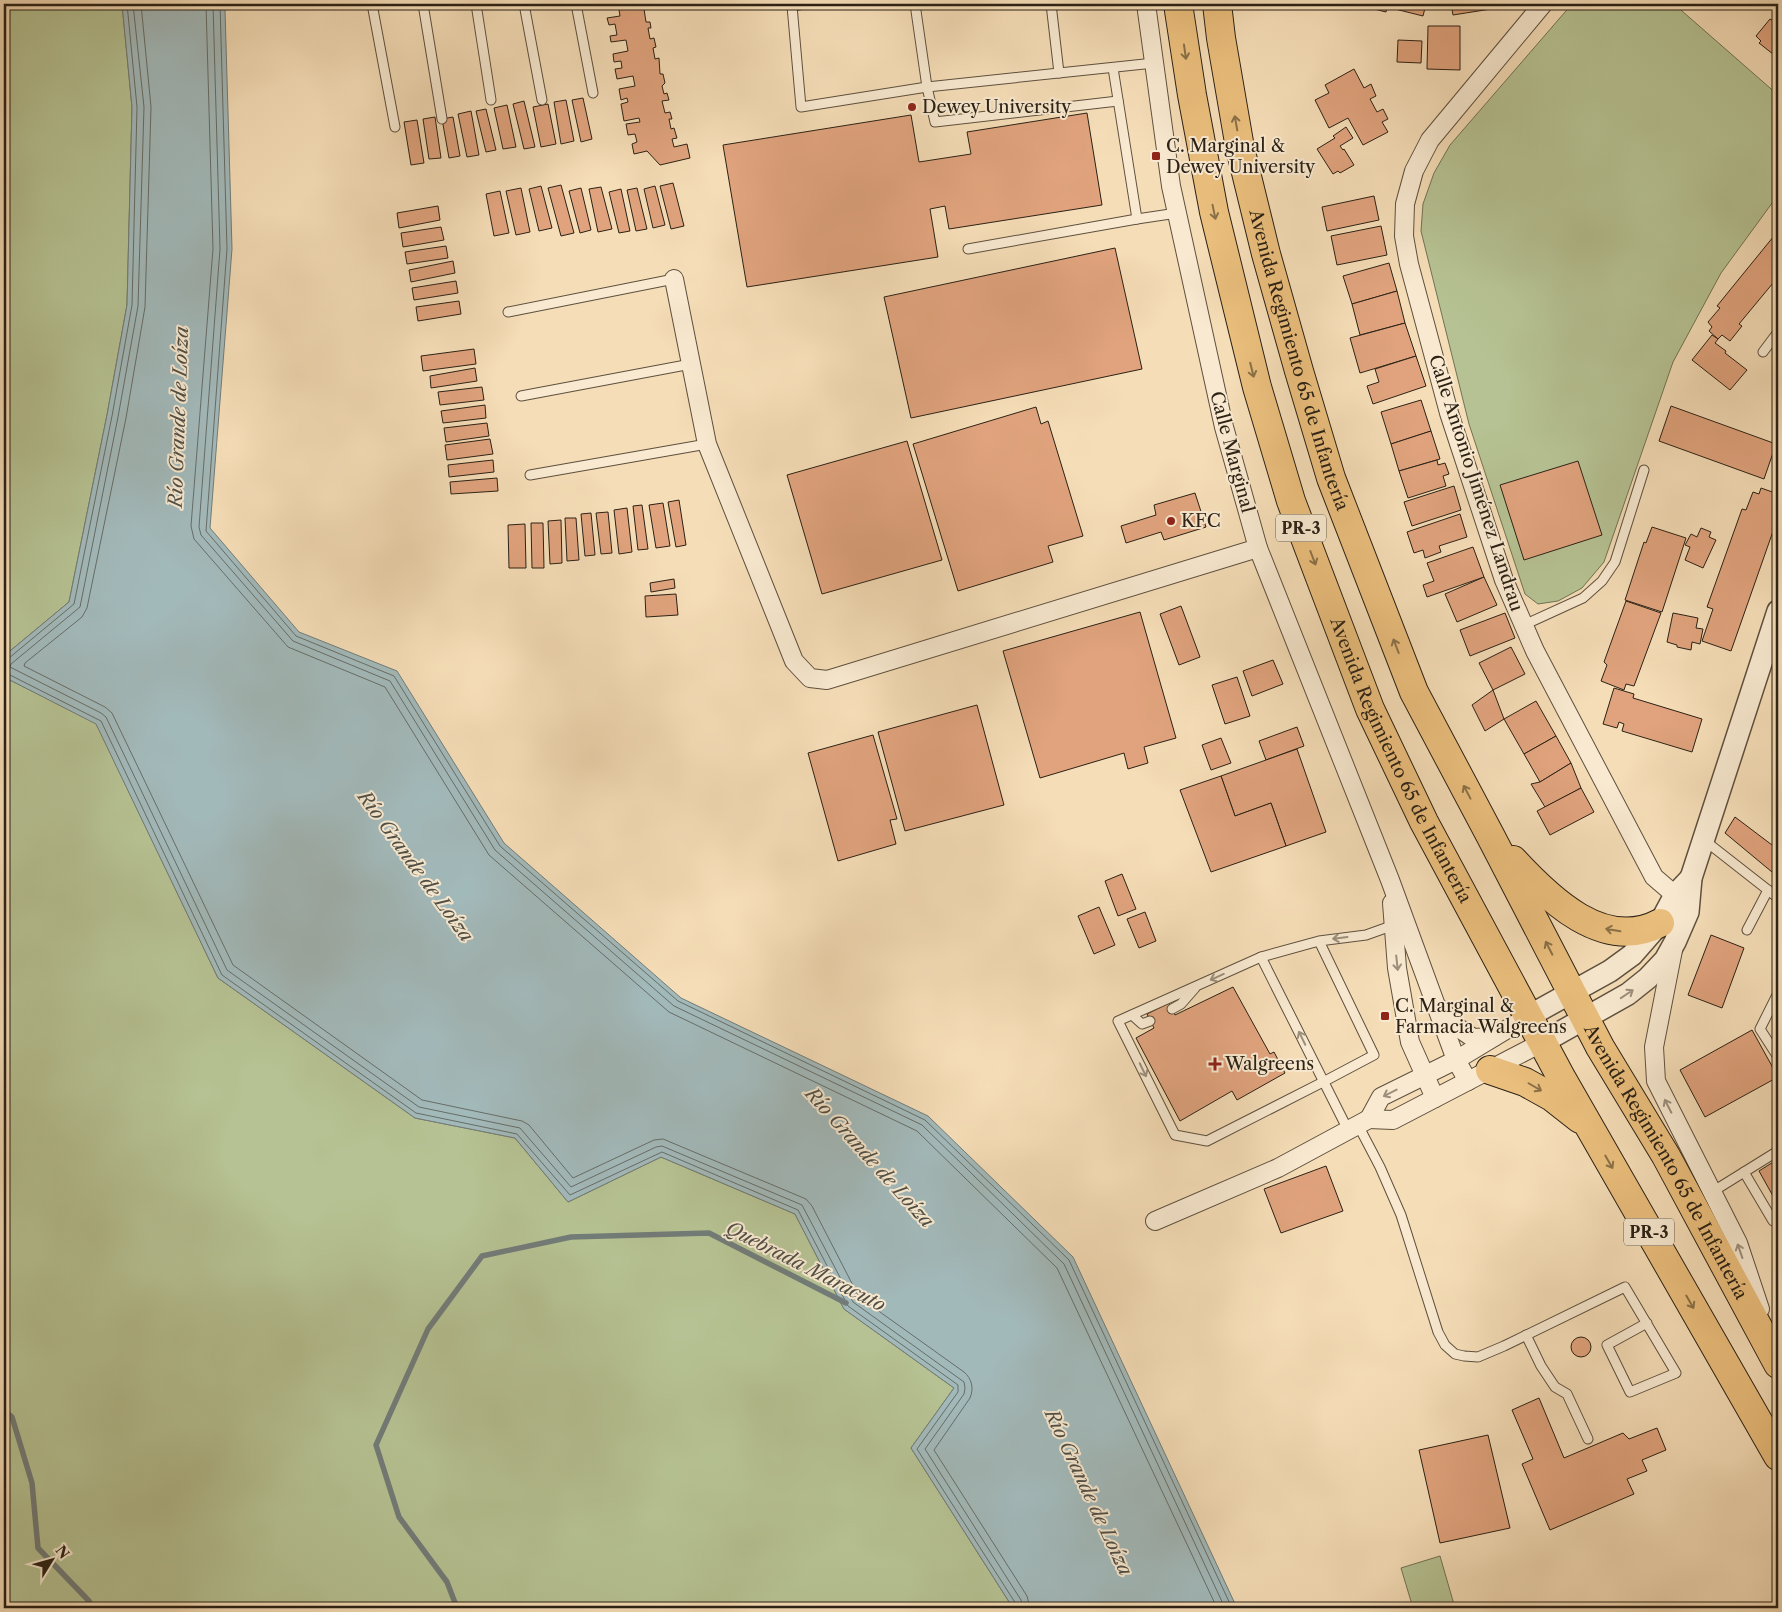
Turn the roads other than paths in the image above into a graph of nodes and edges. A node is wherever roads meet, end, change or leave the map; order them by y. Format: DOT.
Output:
graph roads {
  1 [pos="372,4"];
  2 [pos="423,4"];
  3 [pos="476,4"];
  4 [pos="524,4"];
  5 [pos="576,4"];
  6 [pos="805,4"];
  7 [pos="915,4"];
  8 [pos="1050,4"];
  9 [pos="1146,4"];
  10 [pos="1178,4"];
  11 [pos="1217,4"];
  12 [pos="1543,4"];
  13 [pos="1154,64"];
  14 [pos="1113,68"];
  15 [pos="1059,73"];
  16 [pos="927,87"];
  17 [pos="593,93"];
  18 [pos="491,100"];
  19 [pos="542,100"];
  20 [pos="1118,101"];
  21 [pos="442,119"];
  22 [pos="395,127"];
  23 [pos="1177,213"];
  24 [pos="1137,219"];
  25 [pos="968,249"];
  26 [pos="674,279"];
  27 [pos="508,312"];
  28 [pos="1778,332"];
  29 [pos="1763,352"];
  30 [pos="691,364"];
  31 [pos="522,396"];
  32 [pos="707,444"];
  33 [pos="1644,470"];
  34 [pos="530,476"];
  35 [pos="1258,548"];
  36 [pos="1778,610"];
  37 [pos="1524,625"];
  38 [pos="1490,835"];
  39 [pos="1704,840"];
  40 [pos="1390,880"];
  41 [pos="1768,890"];
  42 [pos="1682,898"];
  43 [pos="1778,898"];
  44 [pos="1394,925"];
  45 [pos="1747,930"];
  46 [pos="1668,932"];
  47 [pos="1319,941"];
  48 [pos="1261,957"];
  49 [pos="1197,986"];
  50 [pos="1571,992"];
  51 [pos="1778,994"];
  52 [pos="1434,1000"];
  53 [pos="1172,1009"];
  54 [pos="1132,1015"];
  55 [pos="1529,1016"];
  56 [pos="1585,1018"];
  57 [pos="1150,1021"];
  58 [pos="1495,1037"];
  59 [pos="1543,1042"];
  60 [pos="1778,1057"];
  61 [pos="1456,1060"];
  62 [pos="1479,1075"];
  63 [pos="1424,1076"];
  64 [pos="1323,1082"];
  65 [pos="1435,1098"];
  66 [pos="1358,1125"];
  67 [pos="1588,1126"];
  68 [pos="1778,1151"];
  69 [pos="1744,1172"];
  70 [pos="1712,1192"];
  71 [pos="1155,1221"];
  72 [pos="1773,1221"];
  73 [pos="1647,1323"];
  74 [pos="1526,1335"];
  75 [pos="1778,1364"];
  76 [pos="1588,1439"];
  77 [pos="1778,1456"];
  1 -- 22 [label="lane"];
  2 -- 21 [label="lane"];
  3 -- 18 [label="lane"];
  4 -- 19 [label="lane"];
  5 -- 17 [label="lane"];
  6 -- 16 [label="lane"];
  7 -- 16 [label="lane"];
  8 -- 15 [label="lane"];
  9 -- 13 [label="street, Calle Marginal"];
  10 -- 55 [label="main road, Avenida Regimiento 65 de Infantería / PR-3, one-way"];
  38 -- 11 [label="main road, Avenida Regimiento 65 de Infantería / PR-3, one-way"];
  12 -- 37 [label="street, Calle Antonio Jiménez Landrau"];
  13 -- 14 [label="lane"];
  13 -- 23 [label="street, Calle Marginal"];
  14 -- 15 [label="lane"];
  14 -- 20 [label="lane"];
  15 -- 16 [label="lane"];
  16 -- 20 [label="lane"];
  20 -- 24 [label="lane"];
  23 -- 24 [label="lane"];
  23 -- 35 [label="street, Calle Marginal"];
  24 -- 25 [label="lane"];
  26 -- 27 [label="lane"];
  26 -- 30 [label="street"];
  28 -- 29 [label="lane"];
  30 -- 31 [label="lane"];
  30 -- 32 [label="street"];
  32 -- 34 [label="lane"];
  32 -- 35 [label="street"];
  33 -- 37 [label="lane"];
  35 -- 40 [label="street, Calle Marginal"];
  36 -- 39 [label="street"];
  37 -- 42 [label="street, Calle Antonio Jiménez Landrau"];
  46 -- 38 [label="main road, one-way"];
  50 -- 38 [label="main road, Avenida Regimiento 65 de Infantería / PR-3, one-way"];
  39 -- 41 [label="lane"];
  39 -- 42 [label="street"];
  40 -- 44 [label="street, Calle Marginal"];
  40 -- 52 [label="street, Calle Marginal"];
  41 -- 43 [label="lane"];
  41 -- 45 [label="lane"];
  42 -- 46 [label="street"];
  44 -- 47 [label="lane, one-way"];
  44 -- 63 [label="street, Calle Marginal, one-way"];
  46 -- 50 [label="street"];
  56 -- 46 [label="street, one-way"];
  70 -- 46 [label="street, one-way"];
  47 -- 48 [label="lane"];
  47 -- 64 [label="lane"];
  48 -- 49 [label="lane, one-way"];
  64 -- 48 [label="lane, one-way"];
  49 -- 53 [label="lane"];
  49 -- 54 [label="lane"];
  50 -- 55 [label="street"];
  50 -- 56 [label="main road, Avenida Regimiento 65 de Infantería / PR-3"];
  51 -- 60 [label="lane"];
  52 -- 58 [label="street"];
  52 -- 61 [label="street, Calle Marginal"];
  54 -- 57 [label="lane"];
  54 -- 64 [label="lane, one-way"];
  55 -- 58 [label="street"];
  55 -- 59 [label="main road, Avenida Regimiento 65 de Infantería / PR-3"];
  56 -- 59 [label="street"];
  56 -- 75 [label="main road, Avenida Regimiento 65 de Infantería / PR-3"];
  58 -- 61 [label="street"];
  59 -- 62 [label="street"];
  59 -- 67 [label="main road, Avenida Regimiento 65 de Infantería / PR-3"];
  61 -- 62 [label="street, Calle Marginal"];
  61 -- 63 [label="street"];
  62 -- 65 [label="street"];
  62 -- 67 [label="main road, one-way"];
  63 -- 65 [label="street, Calle Marginal"];
  63 -- 66 [label="street, one-way"];
  64 -- 66 [label="lane"];
  65 -- 66 [label="street"];
  66 -- 71 [label="street"];
  66 -- 74 [label="lane"];
  67 -- 77 [label="main road, Avenida Regimiento 65 de Infantería / PR-3, one-way"];
  68 -- 69 [label="lane"];
  69 -- 70 [label="lane"];
  69 -- 72 [label="lane"];
  75 -- 70 [label="street, one-way"];
  73 -- 73 [label="lane"];
  73 -- 74 [label="lane"];
  74 -- 76 [label="lane"];
}
